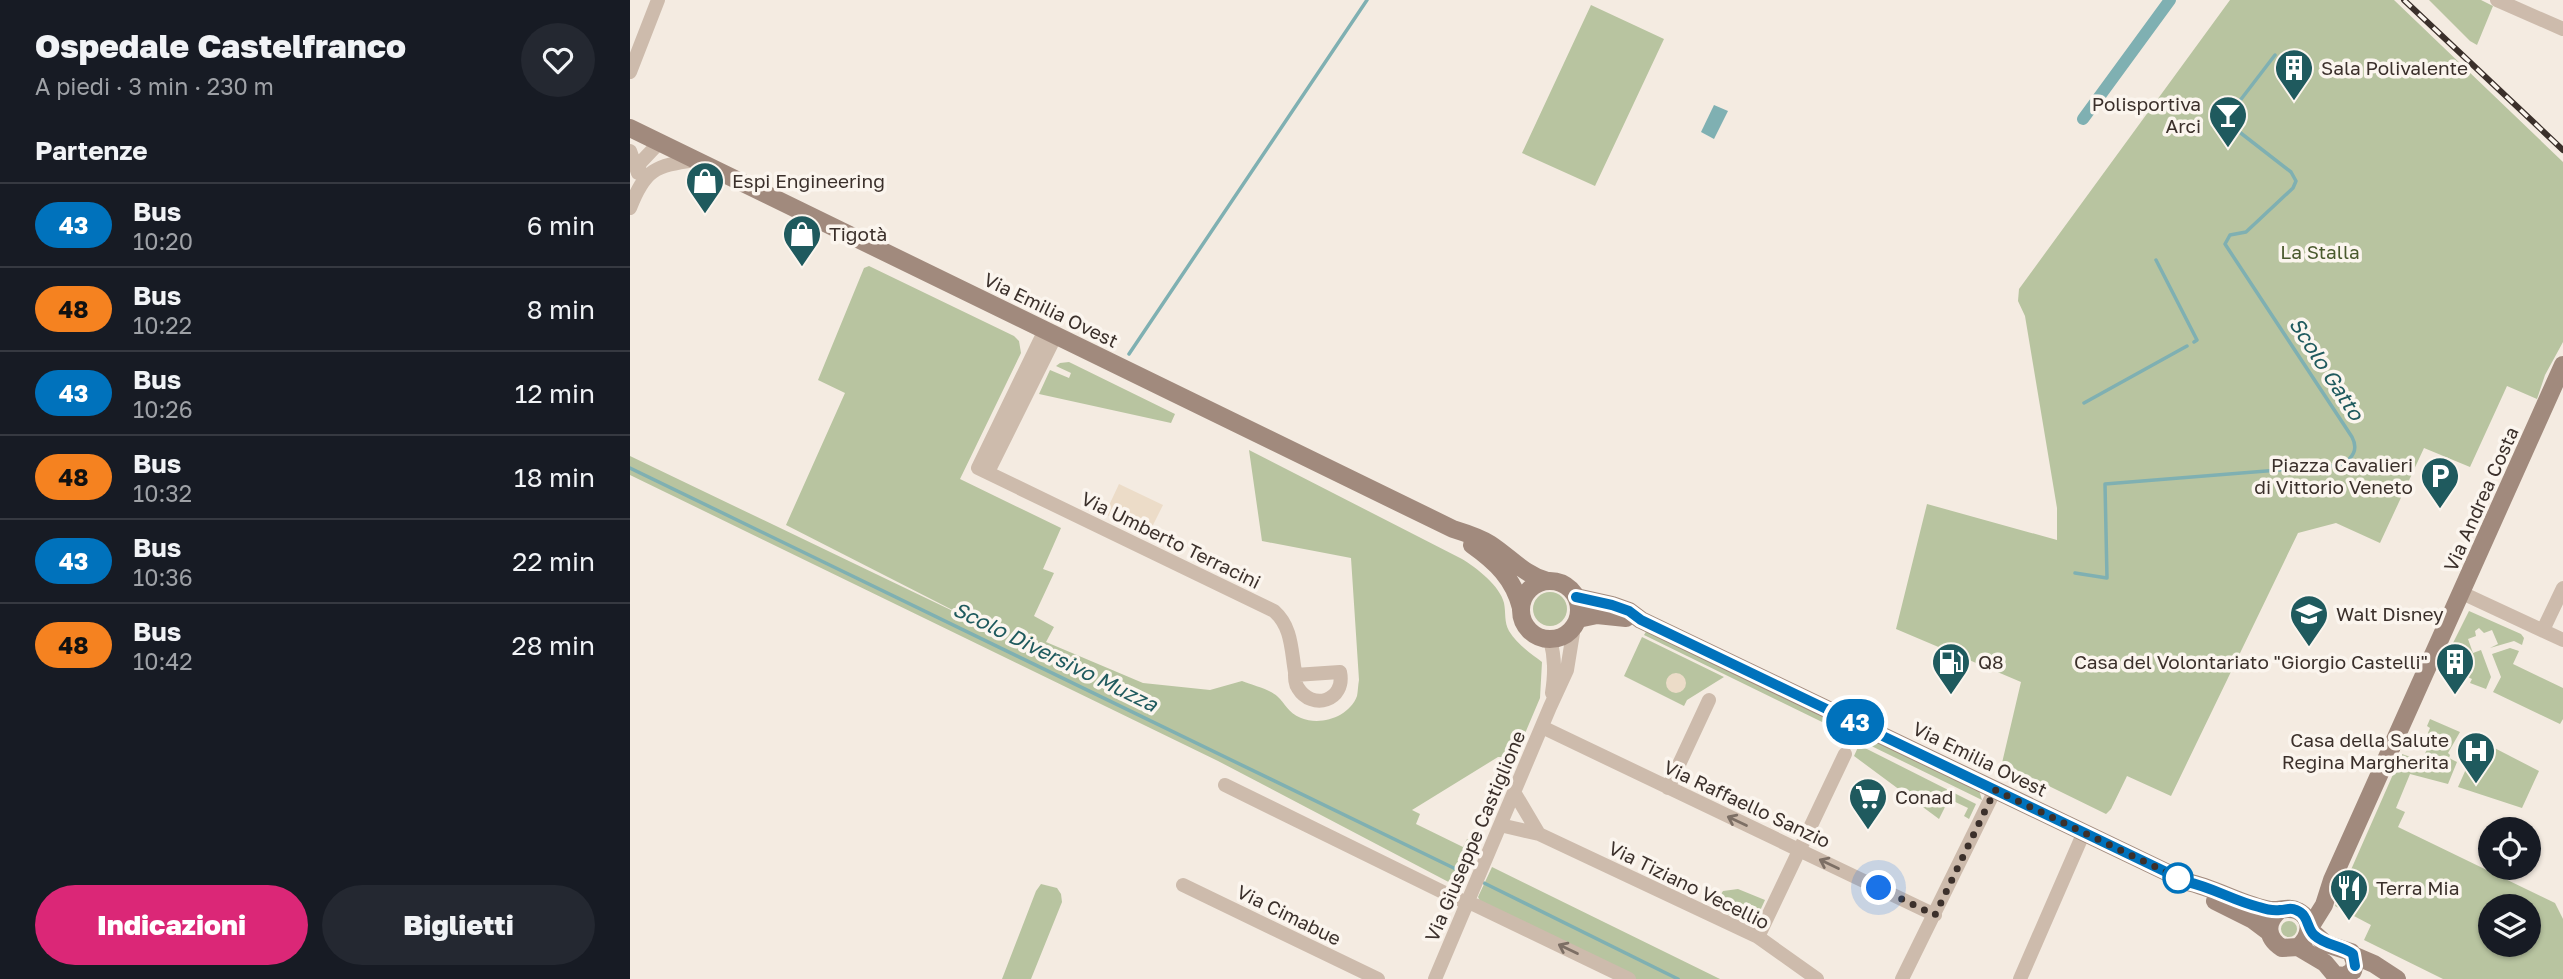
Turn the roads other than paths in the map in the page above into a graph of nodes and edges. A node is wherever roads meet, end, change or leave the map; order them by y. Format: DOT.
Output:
graph roads {
  1 [pos="658,0"];
  2 [pos="2497,0"];
  3 [pos="2563,29"];
  4 [pos="630,72"];
  5 [pos="630,128"];
  6 [pos="659,143"];
  7 [pos="630,151"];
  8 [pos="695,160"];
  9 [pos="643,176"];
  10 [pos="630,208"];
  11 [pos="1050,333"];
  12 [pos="2562,369"];
  13 [pos="1453,529"];
  14 [pos="1547,582"];
  15 [pos="2563,588"];
  16 [pos="2462,593"];
  17 [pos="1576,597"];
  18 [pos="1521,608"];
  19 [pos="1641,620"];
  20 [pos="1576,623"];
  21 [pos="2543,630"];
  22 [pos="1550,639"];
  23 [pos="2563,640"];
  24 [pos="1295,675"];
  25 [pos="1709,700"];
  26 [pos="1550,707"];
  27 [pos="1542,727"];
  28 [pos="1845,754"];
  29 [pos="1225,785"];
  30 [pos="1668,788"];
  31 [pos="1995,790"];
  32 [pos="1514,792"];
  33 [pos="1507,808"];
  34 [pos="1529,819"];
  35 [pos="1500,825"];
  36 [pos="2084,832"];
  37 [pos="1539,834"];
  38 [pos="1798,850"];
  39 [pos="2332,880"];
  40 [pos="2187,882"];
  41 [pos="1183,885"];
  42 [pos="1468,902"];
  43 [pos="2287,910"];
  44 [pos="1935,915"];
  45 [pos="2309,929"];
  46 [pos="2269,932"];
  47 [pos="1758,937"];
  48 [pos="2298,947"];
  49 [pos="2353,954"];
  50 [pos="2343,976"];
  51 [pos="1378,979"];
  52 [pos="1435,979"];
  53 [pos="1629,979"];
  54 [pos="1817,979"];
  55 [pos="1902,979"];
  56 [pos="2020,979"];
  57 [pos="2391,979"];
  58 [pos="2396,979"];
  1 -- 4 [label="street"];
  2 -- 3 [label="street"];
  5 -- 6 [label="main road, Via Emilia Ovest"];
  6 -- 8 [label="main road, Via Emilia Ovest"];
  6 -- 9 [label="street"];
  7 -- 9 [label="street"];
  8 -- 9 [label="street"];
  8 -- 11 [label="main road, Via Emilia Ovest"];
  9 -- 10 [label="street"];
  11 -- 13 [label="main road, Via Emilia Ovest"];
  11 -- 24 [label="street, Via Umberto Terracini"];
  12 -- 16 [label="main road, Via Andrea Costa"];
  13 -- 14 [label="main road, Via Emilia Ovest"];
  13 -- 18 [label="main road, Via Emilia Ovest"];
  14 -- 17 [label="main road"];
  14 -- 18 [label="main road"];
  15 -- 21 [label="street"];
  16 -- 21 [label="street"];
  16 -- 39 [label="main road, Via Andrea Costa"];
  17 -- 19 [label="main road, Via Emilia Ovest"];
  17 -- 20 [label="main road"];
  18 -- 22 [label="main road"];
  19 -- 20 [label="main road, Via Emilia Ovest"];
  19 -- 31 [label="main road, Via Emilia Ovest"];
  20 -- 22 [label="main road"];
  20 -- 26 [label="street, Via Giuseppe Castiglione"];
  21 -- 23 [label="street"];
  22 -- 26 [label="street, Via Giuseppe Castiglione"];
  25 -- 30 [label="street"];
  26 -- 27 [label="street, Via Giuseppe Castiglione"];
  27 -- 30 [label="street, Via Raffaello Sanzio"];
  27 -- 32 [label="street, Via Giuseppe Castiglione"];
  28 -- 38 [label="street"];
  29 -- 42 [label="street"];
  38 -- 30 [label="street, Via Raffaello Sanzio, one-way"];
  31 -- 36 [label="main road, Via Emilia Ovest"];
  31 -- 44 [label="street"];
  32 -- 33 [label="street, Via Giuseppe Castiglione"];
  32 -- 34 [label="street"];
  33 -- 34 [label="street"];
  33 -- 35 [label="street, Via Giuseppe Castiglione"];
  34 -- 37 [label="street"];
  35 -- 37 [label="street, Via Tiziano Vecellio"];
  35 -- 42 [label="street, Via Giuseppe Castiglione"];
  36 -- 40 [label="main road, Via Emilia Ovest"];
  36 -- 56 [label="street"];
  37 -- 47 [label="street, Via Tiziano Vecellio"];
  44 -- 38 [label="street, Via Raffaello Sanzio, one-way"];
  38 -- 47 [label="street"];
  39 -- 43 [label="main road, Via Andrea Costa"];
  39 -- 45 [label="main road, Via Andrea Costa"];
  40 -- 43 [label="main road, Via Emilia Ovest"];
  40 -- 46 [label="main road, Via Emilia Ovest"];
  41 -- 51 [label="street, Via Cimabue"];
  42 -- 52 [label="street, Via Giuseppe Castiglione"];
  53 -- 42 [label="street, one-way"];
  43 -- 45 [label="main road"];
  43 -- 46 [label="main road"];
  44 -- 55 [label="street"];
  45 -- 48 [label="main road"];
  45 -- 49 [label="main road"];
  46 -- 48 [label="main road, Via Emilia Ovest"];
  47 -- 54 [label="street, Via Tiziano Vecellio"];
  48 -- 50 [label="main road, Via Emilia Ovest"];
  49 -- 50 [label="main road"];
  49 -- 58 [label="main road"];
  50 -- 57 [label="main road"];
}
